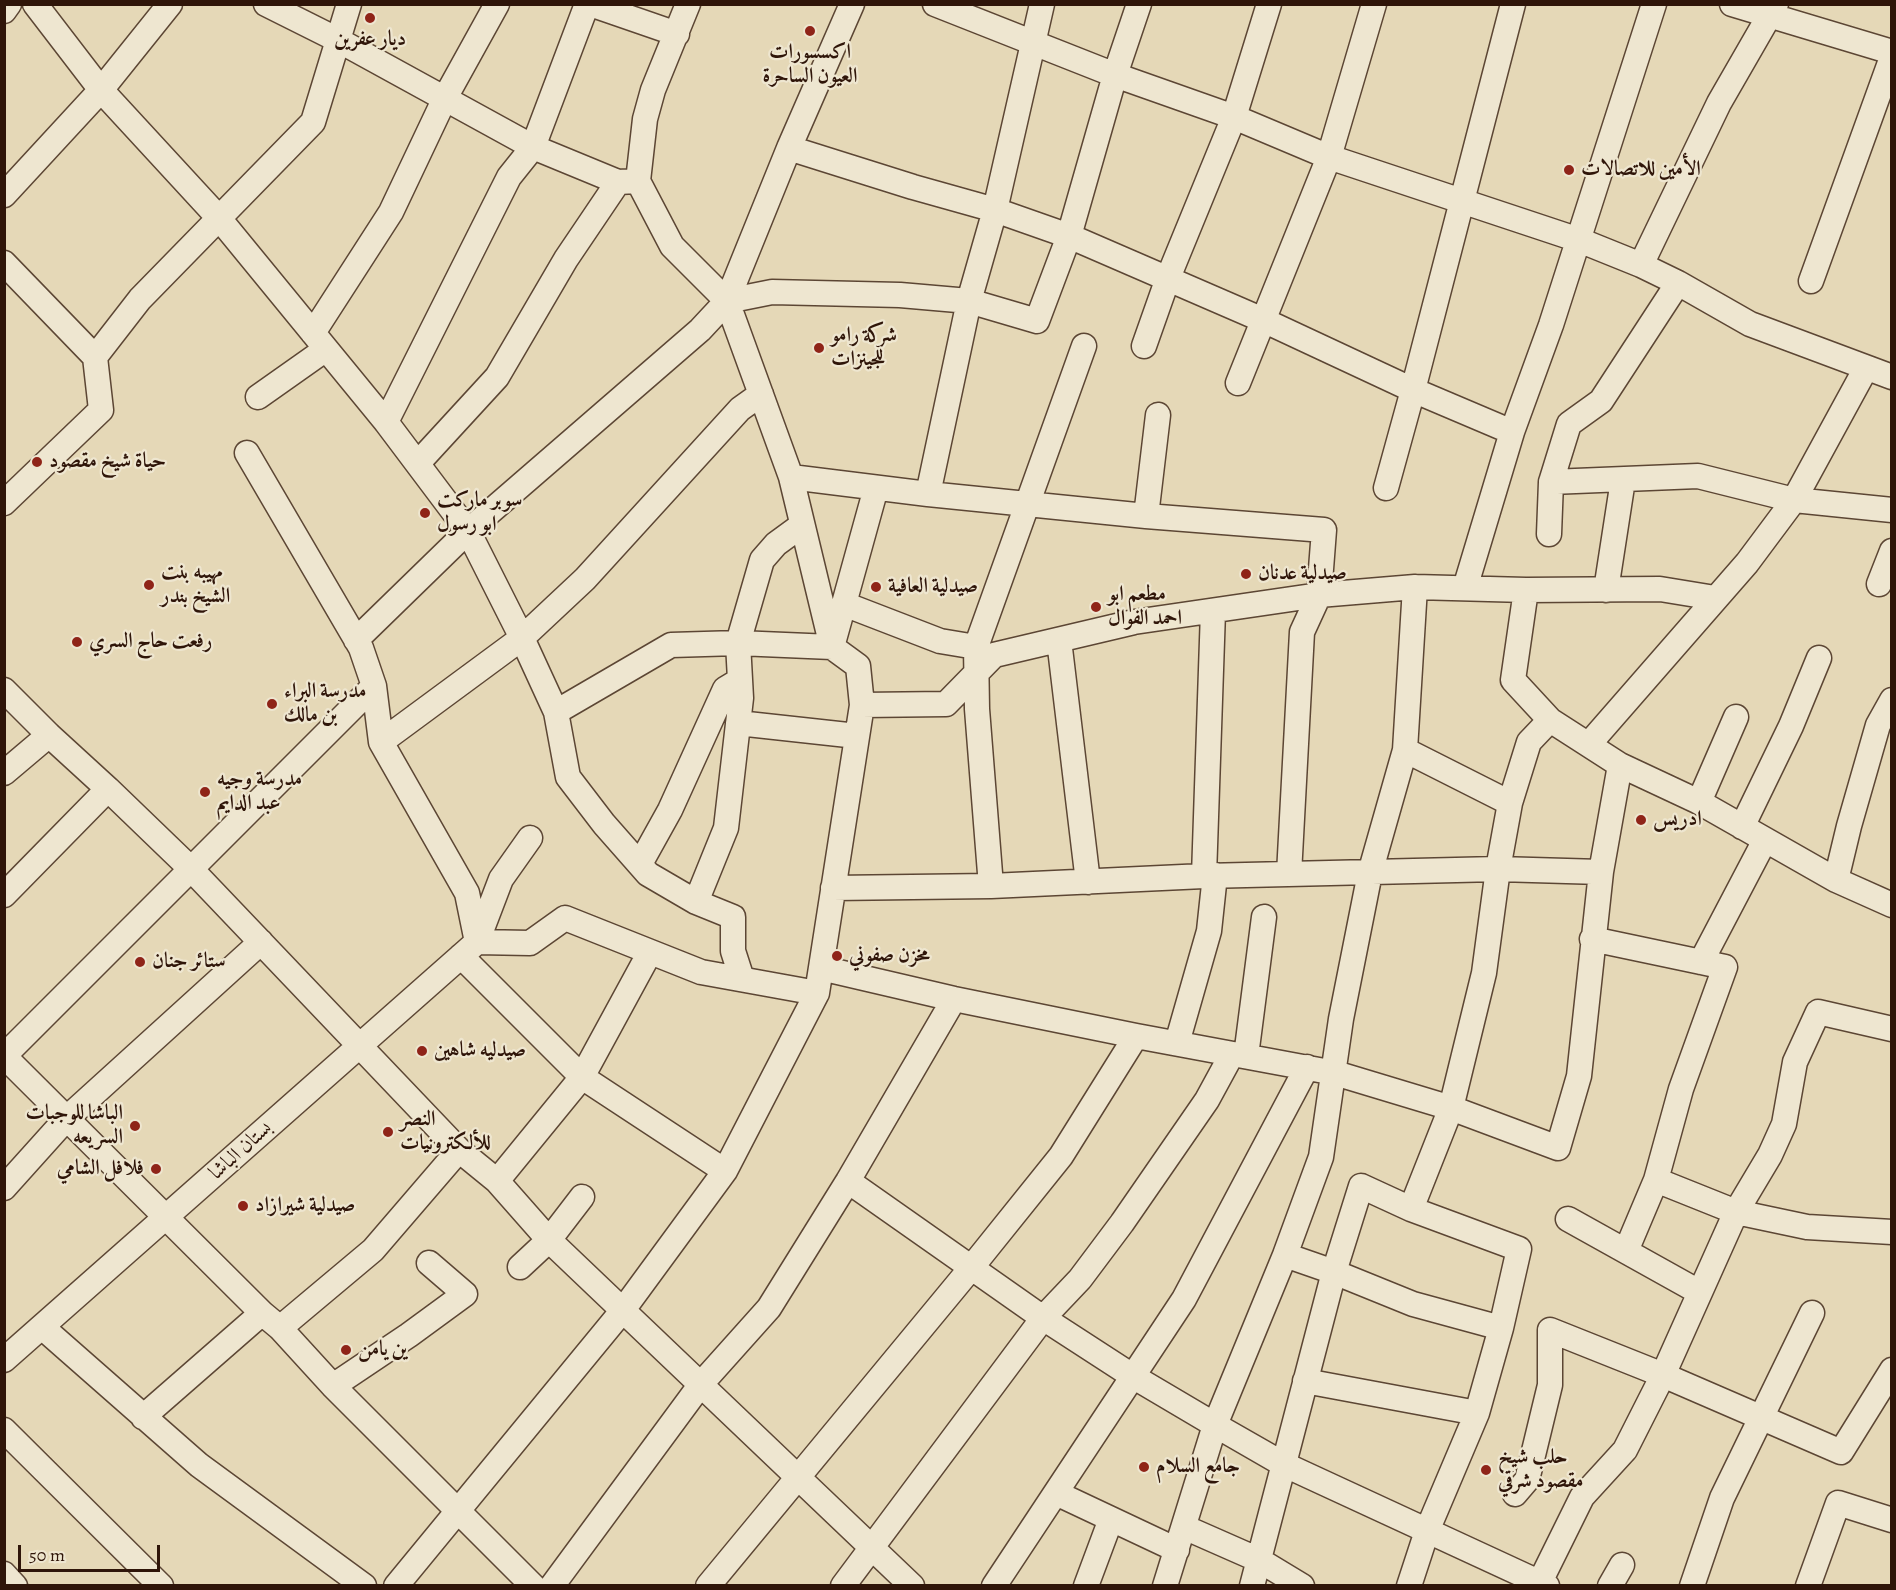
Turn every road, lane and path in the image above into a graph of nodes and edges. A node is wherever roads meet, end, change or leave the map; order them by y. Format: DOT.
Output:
graph roads {
  1 [pos="9,4"];
  2 [pos="35,4"];
  3 [pos="170,4"];
  4 [pos="266,4"];
  5 [pos="349,4"];
  6 [pos="497,4"];
  7 [pos="588,4"];
  8 [pos="688,4"];
  9 [pos="852,4"];
  10 [pos="935,4"];
  11 [pos="1042,4"];
  12 [pos="1139,4"];
  13 [pos="1269,4"];
  14 [pos="1374,4"];
  15 [pos="1513,4"];
  16 [pos="1654,4"];
  17 [pos="1732,4"];
  18 [pos="1773,10"];
  19 [pos="4,11"];
  20 [pos="677,34"];
  21 [pos="338,40"];
  22 [pos="1034,42"];
  23 [pos="1892,52"];
  24 [pos="1892,57"];
  25 [pos="1115,75"];
  26 [pos="101,90"];
  27 [pos="445,98"];
  28 [pos="1234,117"];
  29 [pos="533,147"];
  30 [pos="789,148"];
  31 [pos="1329,157"];
  32 [pos="628,181"];
  33 [pos="4,195"];
  34 [pos="1461,201"];
  35 [pos="995,210"];
  36 [pos="218,217"];
  37 [pos="1069,236"];
  38 [pos="1579,240"];
  39 [pos="4,262"];
  40 [pos="1641,265"];
  41 [pos="1168,278"];
  42 [pos="1812,281"];
  43 [pos="1678,283"];
  44 [pos="727,301"];
  45 [pos="969,301"];
  46 [pos="1263,320"];
  47 [pos="320,341"];
  48 [pos="1084,346"];
  49 [pos="1144,346"];
  50 [pos="95,357"];
  51 [pos="1866,368"];
  52 [pos="1892,377"];
  53 [pos="1238,383"];
  54 [pos="1413,390"];
  55 [pos="762,394"];
  56 [pos="258,397"];
  57 [pos="1158,415"];
  58 [pos="386,422"];
  59 [pos="1512,432"];
  60 [pos="247,453"];
  61 [pos="418,464"];
  62 [pos="791,477"];
  63 [pos="1623,480"];
  64 [pos="1551,482"];
  65 [pos="876,488"];
  66 [pos="1386,488"];
  67 [pos="928,494"];
  68 [pos="1794,500"];
  69 [pos="4,503"];
  70 [pos="1029,504"];
  71 [pos="1892,510"];
  72 [pos="1146,516"];
  73 [pos="802,525"];
  74 [pos="468,531"];
  75 [pos="1549,534"];
  76 [pos="1892,551"];
  77 [pos="1879,584"];
  78 [pos="1415,586"];
  79 [pos="1465,588"];
  80 [pos="1526,590"];
  81 [pos="1606,590"];
  82 [pos="1319,595"];
  83 [pos="1715,598"];
  84 [pos="844,604"];
  85 [pos="1213,611"];
  86 [pos="522,638"];
  87 [pos="356,640"];
  88 [pos="1059,640"];
  89 [pos="738,643"];
  90 [pos="832,647"];
  91 [pos="976,647"];
  92 [pos="1819,658"];
  93 [pos="975,675"];
  94 [pos="740,680"];
  95 [pos="374,686"];
  96 [pos="4,690"];
  97 [pos="1892,700"];
  98 [pos="862,705"];
  99 [pos="556,712"];
  100 [pos="1736,717"];
  101 [pos="1550,720"];
  102 [pos="738,723"];
  103 [pos="49,735"];
  104 [pos="857,736"];
  105 [pos="381,742"];
  106 [pos="1589,744"];
  107 [pos="1405,750"];
  108 [pos="1620,765"];
  109 [pos="4,773"];
  110 [pos="108,789"];
  111 [pos="1699,802"];
  112 [pos="1510,803"];
  113 [pos="1742,827"];
  114 [pos="530,838"];
  115 [pos="1765,840"];
  116 [pos="640,864"];
  117 [pos="191,869"];
  118 [pos="1498,869"];
  119 [pos="1601,872"];
  120 [pos="1370,873"];
  121 [pos="1289,874"];
  122 [pos="1210,876"];
  123 [pos="1836,880"];
  124 [pos="1088,882"];
  125 [pos="991,886"];
  126 [pos="833,888"];
  127 [pos="4,895"];
  128 [pos="696,902"];
  129 [pos="1892,905"];
  130 [pos="1264,916"];
  131 [pos="1592,939"];
  132 [pos="261,942"];
  133 [pos="469,949"];
  134 [pos="650,952"];
  135 [pos="1701,962"];
  136 [pos="821,968"];
  137 [pos="742,980"];
  138 [pos="817,993"];
  139 [pos="954,999"];
  140 [pos="1892,1029"];
  141 [pos="1136,1036"];
  142 [pos="1177,1043"];
  143 [pos="360,1045"];
  144 [pos="1239,1055"];
  145 [pos="5,1056"];
  146 [pos="1307,1067"];
  147 [pos="1335,1073"];
  148 [pos="582,1077"];
  149 [pos="1451,1108"];
  150 [pos="66,1119"];
  151 [pos="459,1150"];
  152 [pos="725,1171"];
  153 [pos="1656,1180"];
  154 [pos="496,1181"];
  155 [pos="848,1181"];
  156 [pos="4,1188"];
  157 [pos="582,1197"];
  158 [pos="1411,1209"];
  159 [pos="1736,1212"];
  160 [pos="166,1217"];
  161 [pos="1568,1219"];
  162 [pos="1892,1232"];
  163 [pos="549,1240"];
  164 [pos="1626,1251"];
  165 [pos="1285,1255"];
  166 [pos="429,1263"];
  167 [pos="520,1267"];
  168 [pos="971,1268"];
  169 [pos="1334,1272"];
  170 [pos="1699,1292"];
  171 [pos="623,1311"];
  172 [pos="1812,1313"];
  173 [pos="1043,1318"];
  174 [pos="271,1321"];
  175 [pos="42,1327"];
  176 [pos="1501,1328"];
  177 [pos="4,1359"];
  178 [pos="1892,1370"];
  179 [pos="1663,1375"];
  180 [pos="1134,1377"];
  181 [pos="1305,1381"];
  182 [pos="701,1384"];
  183 [pos="333,1386"];
  184 [pos="1477,1413"];
  185 [pos="143,1417"];
  186 [pos="1760,1418"];
  187 [pos="1215,1425"];
  188 [pos="4,1430"];
  189 [pos="1283,1464"];
  190 [pos="798,1478"];
  191 [pos="1056,1493"];
  192 [pos="1515,1494"];
  193 [pos="458,1511"];
  194 [pos="1111,1519"];
  195 [pos="1892,1520"];
  196 [pos="1184,1527"];
  197 [pos="1427,1531"];
  198 [pos="871,1546"];
  199 [pos="1177,1550"];
  200 [pos="1259,1560"];
  201 [pos="4,1574"];
  202 [pos="1543,1584"];
  203 [pos="15,1586"];
  204 [pos="161,1586"];
  205 [pos="364,1586"];
  206 [pos="396,1586"];
  207 [pos="533,1586"];
  208 [pos="552,1586"];
  209 [pos="708,1586"];
  210 [pos="843,1586"];
  211 [pos="912,1586"];
  212 [pos="994,1586"];
  213 [pos="1086,1586"];
  214 [pos="1165,1586"];
  215 [pos="1252,1586"];
  216 [pos="1302,1586"];
  217 [pos="1409,1586"];
  218 [pos="1692,1586"];
  219 [pos="1808,1586"];
  1 -- 19 [label="street"];
  2 -- 26 [label="street"];
  3 -- 26 [label="street"];
  4 -- 21 [label="street"];
  5 -- 21 [label="street"];
  6 -- 27 [label="street"];
  7 -- 20 [label="street"];
  7 -- 29 [label="street"];
  8 -- 20 [label="street"];
  9 -- 30 [label="street"];
  10 -- 22 [label="street"];
  11 -- 22 [label="street"];
  12 -- 25 [label="street"];
  13 -- 28 [label="street"];
  14 -- 31 [label="street"];
  15 -- 34 [label="street"];
  16 -- 38 [label="street"];
  17 -- 18 [label="street"];
  18 -- 23 [label="street"];
  18 -- 40 [label="street"];
  20 -- 32 [label="street"];
  21 -- 27 [label="street"];
  21 -- 36 [label="street"];
  22 -- 25 [label="street"];
  22 -- 35 [label="street"];
  24 -- 42 [label="street"];
  25 -- 28 [label="street"];
  25 -- 37 [label="street"];
  26 -- 33 [label="street"];
  26 -- 36 [label="street"];
  27 -- 29 [label="street"];
  27 -- 47 [label="street"];
  28 -- 31 [label="street"];
  28 -- 41 [label="street"];
  29 -- 32 [label="street"];
  29 -- 58 [label="street"];
  30 -- 35 [label="street"];
  30 -- 44 [label="street"];
  31 -- 34 [label="street"];
  31 -- 46 [label="street"];
  32 -- 44 [label="street"];
  32 -- 61 [label="street"];
  34 -- 38 [label="street"];
  34 -- 54 [label="street"];
  35 -- 37 [label="street"];
  35 -- 45 [label="street"];
  36 -- 47 [label="street"];
  36 -- 50 [label="street"];
  37 -- 41 [label="street"];
  37 -- 45 [label="street"];
  38 -- 40 [label="street"];
  38 -- 59 [label="street"];
  39 -- 50 [label="street"];
  40 -- 43 [label="street"];
  41 -- 46 [label="street"];
  41 -- 49 [label="street"];
  43 -- 51 [label="street"];
  43 -- 64 [label="street"];
  44 -- 45 [label="street"];
  44 -- 55 [label="street"];
  44 -- 74 [label="street"];
  45 -- 67 [label="street"];
  46 -- 53 [label="street"];
  46 -- 54 [label="street"];
  47 -- 56 [label="street"];
  47 -- 58 [label="street"];
  48 -- 70 [label="street"];
  50 -- 69 [label="street"];
  51 -- 52 [label="street"];
  51 -- 68 [label="street"];
  54 -- 59 [label="street"];
  54 -- 66 [label="street"];
  55 -- 62 [label="street"];
  55 -- 86 [label="street"];
  57 -- 72 [label="street"];
  58 -- 61 [label="street"];
  59 -- 79 [label="street"];
  60 -- 87 [label="street"];
  61 -- 74 [label="street"];
  62 -- 65 [label="street"];
  62 -- 73 [label="street"];
  63 -- 64 [label="street"];
  63 -- 68 [label="street"];
  63 -- 81 [label="street"];
  64 -- 75 [label="street"];
  65 -- 67 [label="street"];
  65 -- 84 [label="street"];
  67 -- 70 [label="street"];
  68 -- 71 [label="street"];
  68 -- 83 [label="street"];
  70 -- 72 [label="street"];
  70 -- 91 [label="street"];
  72 -- 82 [label="street"];
  73 -- 89 [label="street"];
  73 -- 90 [label="street"];
  74 -- 86 [label="street"];
  74 -- 87 [label="street"];
  76 -- 77 [label="street"];
  78 -- 79 [label="street"];
  78 -- 82 [label="street"];
  78 -- 107 [label="street"];
  79 -- 80 [label="street"];
  80 -- 81 [label="street"];
  80 -- 101 [label="street"];
  81 -- 83 [label="street"];
  82 -- 85 [label="street"];
  82 -- 121 [label="street"];
  83 -- 106 [label="street"];
  84 -- 90 [label="street"];
  84 -- 91 [label="street"];
  85 -- 88 [label="street"];
  85 -- 122 [label="street"];
  86 -- 99 [label="street"];
  86 -- 105 [label="street"];
  87 -- 95 [label="street"];
  88 -- 93 [label="street"];
  88 -- 124 [label="street"];
  89 -- 90 [label="street"];
  89 -- 94 [label="street"];
  89 -- 99 [label="street"];
  90 -- 98 [label="street"];
  91 -- 93 [label="street"];
  92 -- 113 [label="street"];
  93 -- 98 [label="street"];
  93 -- 125 [label="street"];
  94 -- 102 [label="street"];
  94 -- 116 [label="street"];
  95 -- 105 [label="street"];
  95 -- 117 [label="street"];
  96 -- 103 [label="street"];
  97 -- 123 [label="street"];
  98 -- 104 [label="street"];
  99 -- 116 [label="street"];
  100 -- 111 [label="street"];
  101 -- 106 [label="street"];
  101 -- 112 [label="street"];
  102 -- 104 [label="street"];
  102 -- 128 [label="street"];
  103 -- 109 [label="street"];
  103 -- 110 [label="street"];
  104 -- 126 [label="street"];
  105 -- 133 [label="street"];
  106 -- 108 [label="street"];
  107 -- 112 [label="street"];
  107 -- 120 [label="street"];
  108 -- 111 [label="street"];
  108 -- 119 [label="street"];
  110 -- 117 [label="street"];
  110 -- 127 [label="street"];
  111 -- 113 [label="street"];
  112 -- 118 [label="street"];
  113 -- 115 [label="street"];
  114 -- 133 [label="street"];
  115 -- 123 [label="street"];
  115 -- 135 [label="street"];
  116 -- 128 [label="street"];
  117 -- 132 [label="street"];
  117 -- 145 [label="street"];
  118 -- 119 [label="street"];
  118 -- 120 [label="street"];
  118 -- 149 [label="street"];
  119 -- 131 [label="street"];
  120 -- 121 [label="street"];
  120 -- 147 [label="street"];
  121 -- 122 [label="street"];
  122 -- 124 [label="street"];
  122 -- 142 [label="street"];
  123 -- 129 [label="street"];
  124 -- 125 [label="street"];
  125 -- 126 [label="street"];
  126 -- 136 [label="street"];
  128 -- 137 [label="street"];
  130 -- 144 [label="street"];
  131 -- 135 [label="street"];
  131 -- 149 [label="street"];
  132 -- 143 [label="street"];
  132 -- 150 [label="street"];
  133 -- 134 [label="street"];
  133 -- 143 [label="street, بستان الباشا"];
  133 -- 148 [label="street"];
  134 -- 137 [label="street"];
  134 -- 148 [label="street"];
  135 -- 153 [label="street"];
  136 -- 138 [label="street"];
  136 -- 139 [label="street"];
  137 -- 138 [label="street"];
  138 -- 152 [label="street"];
  139 -- 141 [label="street"];
  139 -- 155 [label="street"];
  140 -- 159 [label="street"];
  141 -- 142 [label="street"];
  141 -- 168 [label="street"];
  142 -- 144 [label="street"];
  143 -- 151 [label="street"];
  143 -- 160 [label="street, بستان الباشا"];
  144 -- 146 [label="street"];
  144 -- 173 [label="street"];
  145 -- 150 [label="street"];
  146 -- 147 [label="street"];
  146 -- 180 [label="street"];
  147 -- 149 [label="street"];
  147 -- 165 [label="street"];
  148 -- 152 [label="street"];
  148 -- 154 [label="street"];
  149 -- 158 [label="street"];
  150 -- 156 [label="street"];
  150 -- 160 [label="street"];
  151 -- 154 [label="street"];
  151 -- 174 [label="street"];
  152 -- 171 [label="street"];
  153 -- 159 [label="street"];
  153 -- 164 [label="street"];
  154 -- 163 [label="street"];
  155 -- 168 [label="street"];
  155 -- 182 [label="street"];
  157 -- 163 [label="street"];
  158 -- 169 [label="street"];
  158 -- 176 [label="street"];
  159 -- 162 [label="street"];
  159 -- 170 [label="street"];
  160 -- 174 [label="street"];
  160 -- 175 [label="street, بستان الباشا"];
  161 -- 164 [label="street"];
  163 -- 167 [label="street"];
  163 -- 171 [label="street"];
  164 -- 170 [label="street"];
  165 -- 169 [label="street"];
  165 -- 187 [label="street"];
  166 -- 183 [label="street"];
  168 -- 173 [label="street"];
  168 -- 190 [label="street"];
  169 -- 176 [label="street"];
  169 -- 181 [label="street"];
  170 -- 179 [label="street"];
  171 -- 182 [label="street"];
  171 -- 193 [label="street"];
  172 -- 186 [label="street"];
  173 -- 180 [label="street"];
  173 -- 198 [label="street"];
  174 -- 183 [label="street"];
  174 -- 185 [label="street"];
  175 -- 177 [label="street, بستان الباشا"];
  175 -- 185 [label="street"];
  176 -- 184 [label="street"];
  178 -- 186 [label="street"];
  179 -- 186 [label="street"];
  179 -- 192 [label="street"];
  179 -- 202 [label="street"];
  180 -- 187 [label="street"];
  180 -- 191 [label="street"];
  181 -- 184 [label="street"];
  181 -- 189 [label="street"];
  182 -- 190 [label="street"];
  182 -- 208 [label="street"];
  183 -- 193 [label="street"];
  184 -- 197 [label="street"];
  185 -- 205 [label="street"];
  186 -- 218 [label="street"];
  187 -- 189 [label="street"];
  187 -- 196 [label="street"];
  188 -- 204 [label="street"];
  189 -- 197 [label="street"];
  189 -- 200 [label="street"];
  190 -- 198 [label="street"];
  190 -- 209 [label="street"];
  191 -- 194 [label="street"];
  191 -- 212 [label="street"];
  193 -- 206 [label="street"];
  193 -- 207 [label="street"];
  194 -- 199 [label="street"];
  194 -- 213 [label="street"];
  195 -- 219 [label="street"];
  196 -- 199 [label="street"];
  196 -- 200 [label="street"];
  197 -- 202 [label="street"];
  197 -- 217 [label="street"];
  198 -- 210 [label="street"];
  198 -- 211 [label="street"];
  199 -- 214 [label="street"];
  200 -- 215 [label="street"];
  200 -- 216 [label="street"];
  201 -- 203 [label="street"];
}
